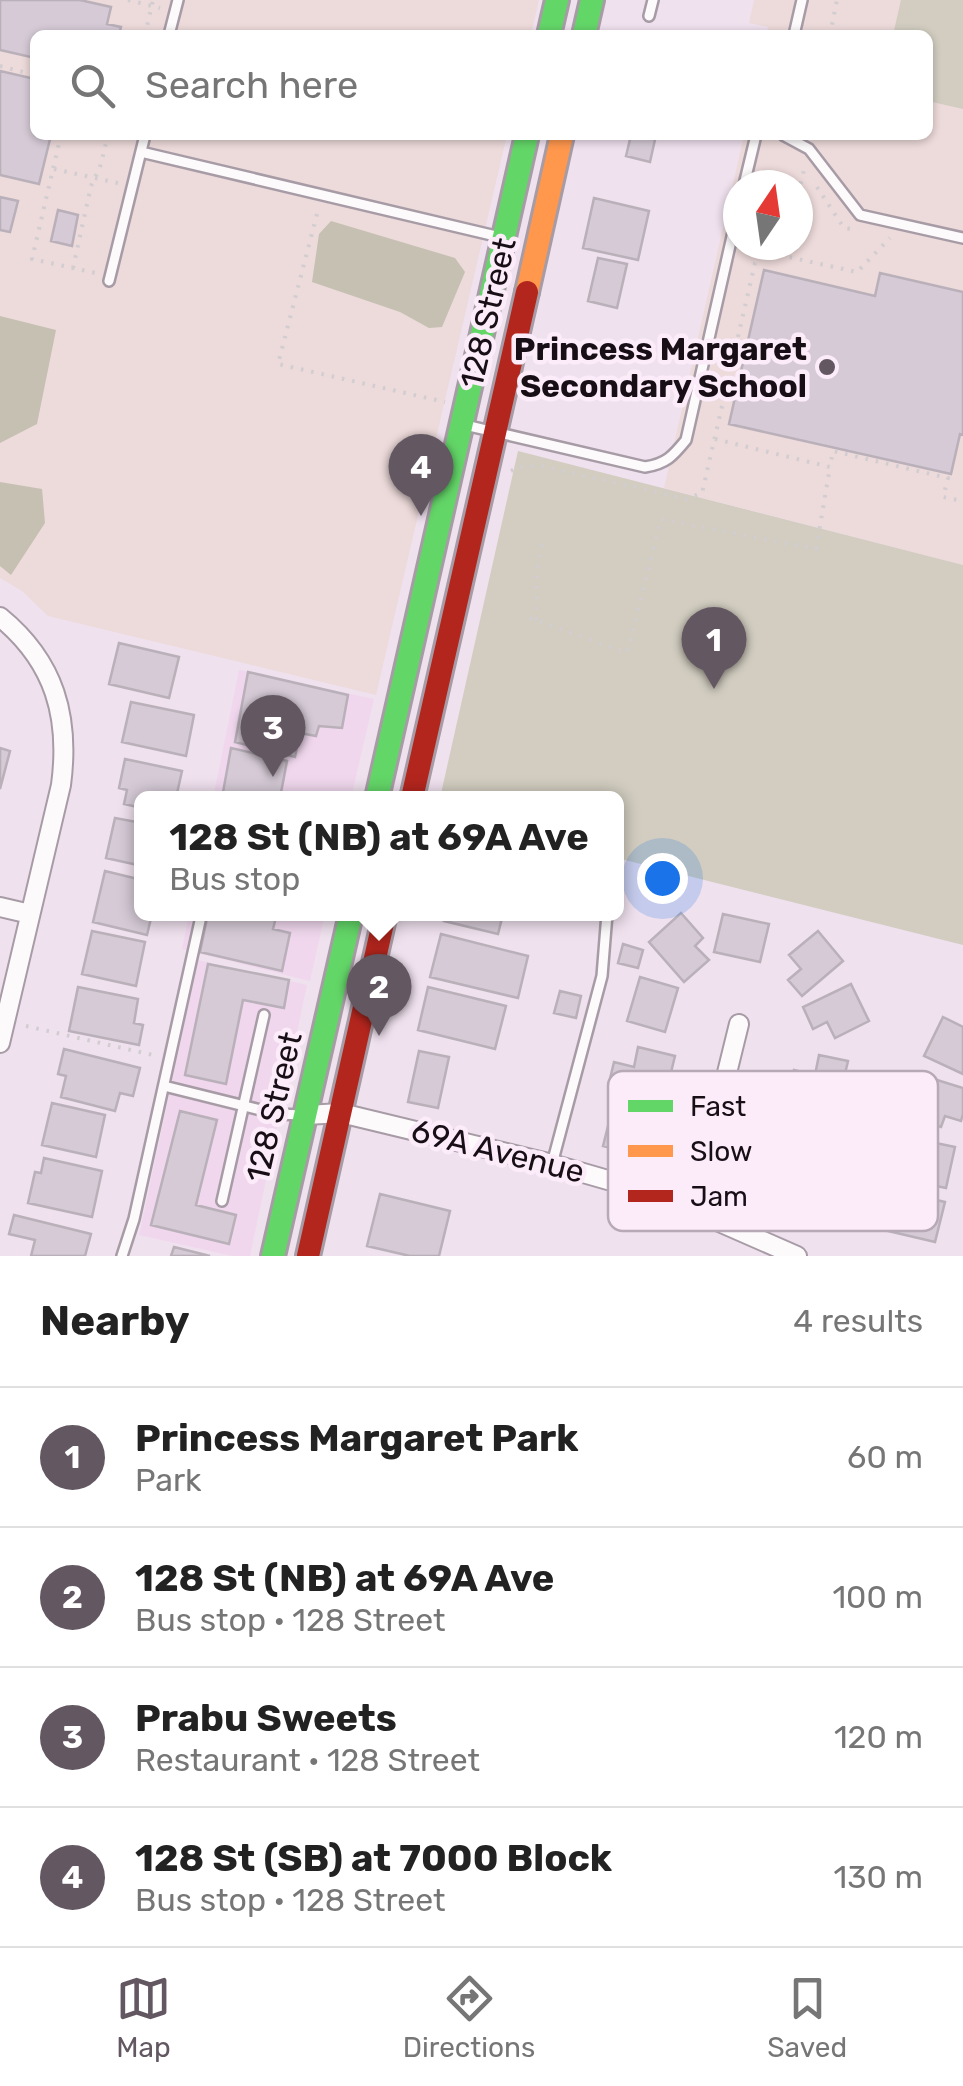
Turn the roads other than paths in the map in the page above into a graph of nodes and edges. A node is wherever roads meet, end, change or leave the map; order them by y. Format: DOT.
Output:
graph roads {
  1 [pos="558,0"];
  2 [pos="653,0"];
  3 [pos="802,0"];
  4 [pos="588,1"];
  5 [pos="649,16"];
  6 [pos="551,30"];
  7 [pos="585,30"];
  8 [pos="795,30"];
  9 [pos="144,140"];
  10 [pos="525,140"];
  11 [pos="561,140"];
  12 [pos="755,140"];
  13 [pos="792,140"];
  14 [pos="808,140"];
  15 [pos="809,150"];
  16 [pos="140,152"];
  17 [pos="748,170"];
  18 [pos="503,238"];
  19 [pos="963,238"];
  20 [pos="727,260"];
  21 [pos="110,278"];
  22 [pos="461,424"];
  23 [pos="495,432"];
  24 [pos="0,617"];
  25 [pos="378,791"];
  26 [pos="414,791"];
  27 [pos="0,907"];
  28 [pos="30,914"];
  29 [pos="200,921"];
  30 [pos="349,921"];
  31 [pos="368,921"];
  32 [pos="384,921"];
  33 [pos="606,921"];
  34 [pos="372,974"];
  35 [pos="264,1016"];
  36 [pos="739,1024"];
  37 [pos="0,1043"];
  38 [pos="727,1071"];
  39 [pos="164,1086"];
  40 [pos="242,1105"];
  41 [pos="341,1113"];
  42 [pos="306,1115"];
  43 [pos="552,1164"];
  44 [pos="608,1180"];
  45 [pos="222,1200"];
  46 [pos="739,1231"];
  47 [pos="122,1256"];
  48 [pos="273,1256"];
  49 [pos="308,1256"];
  50 [pos="797,1256"];
  1 -- 6 [label="main road"];
  2 -- 5 [label="lane"];
  3 -- 8 [label="lane"];
  4 -- 7 [label="main road"];
  9 -- 16 [label="lane"];
  10 -- 18 [label="main road, 128 Street"];
  11 -- 23 [label="main road, 128 Street"];
  12 -- 17 [label="lane"];
  13 -- 15 [label="lane"];
  14 -- 15 [label="lane"];
  15 -- 19 [label="lane"];
  16 -- 18 [label="lane"];
  16 -- 21 [label="lane"];
  18 -- 22 [label="main road, 128 Street"];
  20 -- 23 [label="lane"];
  22 -- 23 [label="lane"];
  22 -- 25 [label="main road, 128 Street"];
  23 -- 26 [label="main road, 128 Street"];
  24 -- 28 [label="street"];
  27 -- 28 [label="street"];
  28 -- 37 [label="street"];
  29 -- 39 [label="lane"];
  30 -- 42 [label="main road, 128 Street"];
  31 -- 34 [label="main road"];
  32 -- 34 [label="main road, 128 Street"];
  33 -- 43 [label="lane"];
  34 -- 41 [label="main road, 128 Street"];
  35 -- 40 [label="lane"];
  36 -- 38 [label="street"];
  39 -- 40 [label="lane"];
  39 -- 47 [label="lane"];
  40 -- 42 [label="lane"];
  40 -- 45 [label="lane"];
  41 -- 42 [label="street, 69A Avenue"];
  41 -- 43 [label="street, 69A Avenue"];
  41 -- 49 [label="main road, 128 Street"];
  42 -- 48 [label="main road, 128 Street"];
  43 -- 44 [label="street, 69A Avenue"];
  46 -- 50 [label="street, 69A Avenue"];
}
